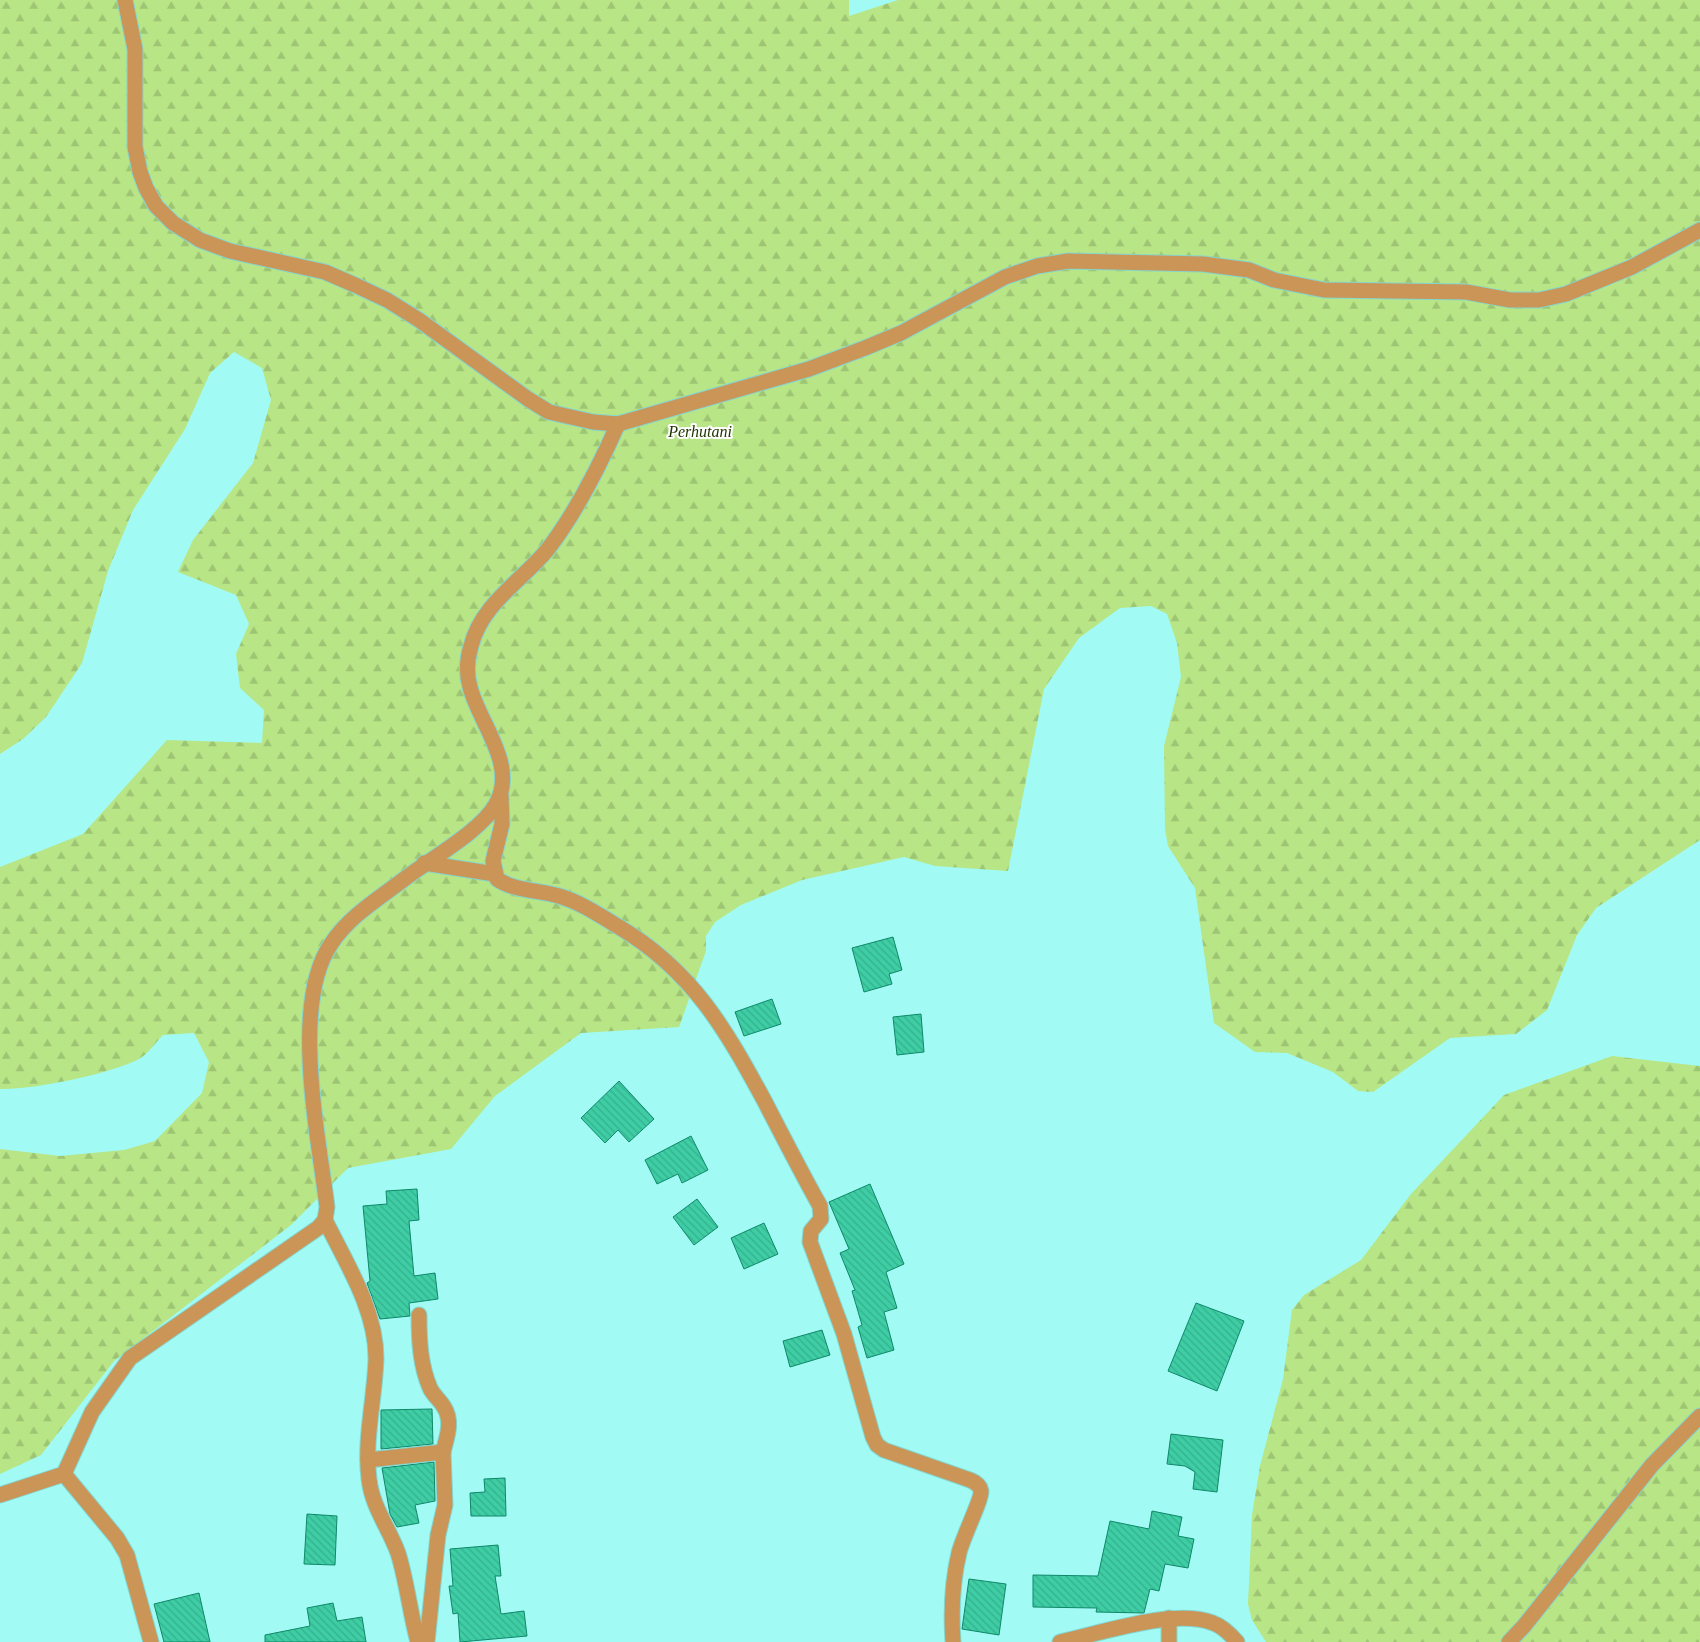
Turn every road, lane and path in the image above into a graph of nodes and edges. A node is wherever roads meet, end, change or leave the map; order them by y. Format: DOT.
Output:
graph roads {
  1 [pos="125,0"];
  2 [pos="1700,230"];
  3 [pos="618,424"];
  4 [pos="501,795"];
  5 [pos="424,863"];
  6 [pos="495,874"];
  7 [pos="325,1220"];
  8 [pos="419,1315"];
  9 [pos="1700,1416"];
  10 [pos="443,1452"];
  11 [pos="368,1460"];
  12 [pos="64,1474"];
  13 [pos="0,1495"];
  14 [pos="1168,1618"];
  15 [pos="151,1642"];
  16 [pos="418,1642"];
  17 [pos="427,1642"];
  18 [pos="953,1642"];
  19 [pos="1060,1642"];
  20 [pos="1169,1642"];
  21 [pos="1237,1642"];
  22 [pos="1509,1642"];
  1 -- 3 [label="street"];
  2 -- 3 [label="street"];
  3 -- 4 [label="street"];
  4 -- 5 [label="street"];
  4 -- 6 [label="street"];
  5 -- 6 [label="street"];
  5 -- 7 [label="street"];
  6 -- 18 [label="street"];
  7 -- 11 [label="street"];
  7 -- 12 [label="street"];
  8 -- 10 [label="street"];
  9 -- 22 [label="street"];
  10 -- 11 [label="street"];
  10 -- 17 [label="street"];
  11 -- 16 [label="street"];
  12 -- 13 [label="street"];
  12 -- 15 [label="street"];
  14 -- 19 [label="street"];
  14 -- 20 [label="street"];
  14 -- 21 [label="street"];
}
